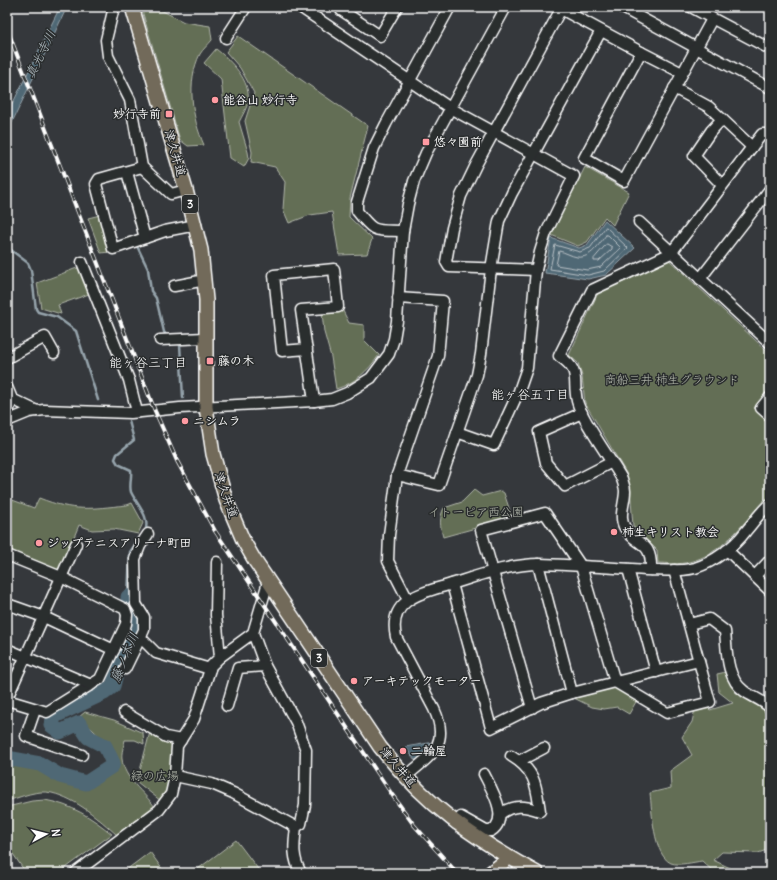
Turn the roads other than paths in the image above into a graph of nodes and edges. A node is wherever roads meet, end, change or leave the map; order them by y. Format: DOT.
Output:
graph roads {
  1 [pos="114,7"];
  2 [pos="132,7"];
  3 [pos="246,7"];
  4 [pos="300,7"];
  5 [pos="343,7"];
  6 [pos="397,7"];
  7 [pos="450,7"];
  8 [pos="506,7"];
  9 [pos="621,7"];
  10 [pos="691,7"];
  11 [pos="712,19"];
  12 [pos="601,31"];
  13 [pos="226,38"];
  14 [pos="696,48"];
  15 [pos="770,49"];
  16 [pos="641,52"];
  17 [pos="682,73"];
  18 [pos="409,80"];
  19 [pos="674,88"];
  20 [pos="770,88"];
  21 [pos="450,108"];
  22 [pos="722,119"];
  23 [pos="494,132"];
  24 [pos="770,134"];
  25 [pos="752,147"];
  26 [pos="533,154"];
  27 [pos="142,167"];
  28 [pos="127,172"];
  29 [pos="722,185"];
  30 [pos="770,189"];
  31 [pos="186,190"];
  32 [pos="639,222"];
  33 [pos="196,225"];
  34 [pos="403,232"];
  35 [pos="145,238"];
  36 [pos="671,253"];
  37 [pos="82,262"];
  38 [pos="491,269"];
  39 [pos="536,270"];
  40 [pos="700,279"];
  41 [pos="205,280"];
  42 [pos="174,286"];
  43 [pos="398,298"];
  44 [pos="205,338"];
  45 [pos="160,340"];
  46 [pos="770,343"];
  47 [pos="307,349"];
  48 [pos="54,353"];
  49 [pos="7,358"];
  50 [pos="7,387"];
  51 [pos="770,397"];
  52 [pos="12,399"];
  53 [pos="314,401"];
  54 [pos="206,407"];
  55 [pos="37,411"];
  56 [pos="137,412"];
  57 [pos="582,414"];
  58 [pos="770,416"];
  59 [pos="7,421"];
  60 [pos="457,432"];
  61 [pos="612,462"];
  62 [pos="397,475"];
  63 [pos="770,504"];
  64 [pos="148,534"];
  65 [pos="76,544"];
  66 [pos="727,550"];
  67 [pos="7,555"];
  68 [pos="770,560"];
  69 [pos="217,562"];
  70 [pos="538,564"];
  71 [pos="582,566"];
  72 [pos="628,569"];
  73 [pos="651,570"];
  74 [pos="674,570"];
  75 [pos="493,572"];
  76 [pos="61,576"];
  77 [pos="755,576"];
  78 [pos="268,582"];
  79 [pos="452,584"];
  80 [pos="770,591"];
  81 [pos="408,600"];
  82 [pos="7,604"];
  83 [pos="131,608"];
  84 [pos="44,617"];
  85 [pos="689,624"];
  86 [pos="253,633"];
  87 [pos="140,637"];
  88 [pos="7,649"];
  89 [pos="114,650"];
  90 [pos="26,656"];
  91 [pos="220,657"];
  92 [pos="699,661"];
  93 [pos="265,666"];
  94 [pos="125,669"];
  95 [pos="210,669"];
  96 [pos="656,672"];
  97 [pos="615,682"];
  98 [pos="91,685"];
  99 [pos="572,693"];
  100 [pos="7,699"];
  101 [pos="227,706"];
  102 [pos="532,708"];
  103 [pos="770,708"];
  104 [pos="34,710"];
  105 [pos="124,712"];
  106 [pos="181,740"];
  107 [pos="544,748"];
  108 [pos="82,755"];
  109 [pos="484,774"];
  110 [pos="175,776"];
  111 [pos="405,777"];
  112 [pos="500,814"];
  113 [pos="456,824"];
  114 [pos="296,827"];
  115 [pos="509,858"];
  116 [pos="75,873"];
  117 [pos="301,873"];
  118 [pos="490,873"];
  119 [pos="537,873"];
  1 -- 27 [label="street"];
  2 -- 31 [label="main road, 津久井道 / 3"];
  3 -- 13 [label="street"];
  4 -- 18 [label="street"];
  5 -- 6 [label="street"];
  7 -- 18 [label="street"];
  8 -- 21 [label="street"];
  9 -- 14 [label="street"];
  10 -- 11 [label="street"];
  11 -- 14 [label="street"];
  11 -- 15 [label="street"];
  12 -- 16 [label="street"];
  12 -- 23 [label="street"];
  12 -- 26 [label="street"];
  14 -- 17 [label="street"];
  14 -- 20 [label="street"];
  16 -- 17 [label="street"];
  16 -- 19 [label="street"];
  17 -- 19 [label="street"];
  18 -- 21 [label="street"];
  18 -- 34 [label="street"];
  19 -- 22 [label="street"];
  21 -- 23 [label="street"];
  21 -- 34 [label="street"];
  22 -- 25 [label="street"];
  22 -- 29 [label="street"];
  23 -- 26 [label="street"];
  23 -- 38 [label="street"];
  24 -- 25 [label="street"];
  25 -- 29 [label="street"];
  26 -- 38 [label="street"];
  26 -- 39 [label="street"];
  27 -- 28 [label="street"];
  27 -- 31 [label="street"];
  28 -- 35 [label="street"];
  28 -- 35 [label="street"];
  29 -- 36 [label="street"];
  30 -- 40 [label="street"];
  31 -- 33 [label="main road, 津久井道 / 3"];
  32 -- 36 [label="street"];
  33 -- 35 [label="street"];
  33 -- 41 [label="main road, 津久井道 / 3"];
  34 -- 43 [label="street"];
  36 -- 40 [label="street"];
  36 -- 57 [label="street"];
  37 -- 56 [label="street"];
  38 -- 39 [label="street"];
  38 -- 60 [label="street"];
  39 -- 60 [label="street"];
  40 -- 46 [label="street"];
  41 -- 42 [label="street"];
  41 -- 44 [label="main road, 津久井道 / 3"];
  43 -- 53 [label="street"];
  43 -- 62 [label="street"];
  44 -- 45 [label="street"];
  44 -- 54 [label="main road, 津久井道 / 3"];
  47 -- 47 [label="street"];
  47 -- 53 [label="street"];
  48 -- 49 [label="street"];
  50 -- 52 [label="street"];
  51 -- 58 [label="street"];
  52 -- 55 [label="street"];
  52 -- 59 [label="street"];
  53 -- 54 [label="street"];
  54 -- 56 [label="street"];
  54 -- 78 [label="main road, 津久井道 / 3"];
  55 -- 56 [label="street"];
  55 -- 59 [label="street"];
  57 -- 61 [label="street"];
  57 -- 61 [label="street"];
  60 -- 62 [label="street"];
  61 -- 73 [label="street"];
  62 -- 81 [label="street"];
  63 -- 66 [label="street"];
  64 -- 83 [label="street"];
  65 -- 76 [label="street"];
  66 -- 74 [label="street"];
  66 -- 77 [label="street"];
  67 -- 76 [label="street"];
  68 -- 77 [label="street"];
  69 -- 91 [label="street"];
  70 -- 71 [label="street"];
  70 -- 75 [label="street"];
  70 -- 99 [label="street"];
  71 -- 72 [label="street"];
  71 -- 75 [label="street"];
  71 -- 97 [label="street"];
  72 -- 73 [label="street"];
  72 -- 96 [label="street"];
  73 -- 74 [label="street"];
  74 -- 85 [label="street"];
  75 -- 79 [label="street"];
  75 -- 102 [label="street"];
  76 -- 83 [label="street"];
  76 -- 84 [label="street"];
  77 -- 80 [label="street"];
  78 -- 86 [label="street"];
  78 -- 111 [label="main road, 津久井道 / 3"];
  79 -- 81 [label="street"];
  79 -- 102 [label="street"];
  81 -- 111 [label="street"];
  82 -- 84 [label="street"];
  83 -- 87 [label="street"];
  83 -- 89 [label="street"];
  84 -- 89 [label="street"];
  84 -- 90 [label="street"];
  85 -- 92 [label="street"];
  85 -- 103 [label="street"];
  86 -- 91 [label="street"];
  86 -- 93 [label="street"];
  87 -- 94 [label="street"];
  87 -- 95 [label="street"];
  88 -- 90 [label="street"];
  89 -- 98 [label="street"];
  90 -- 98 [label="street"];
  90 -- 100 [label="street"];
  91 -- 95 [label="street"];
  92 -- 96 [label="street"];
  92 -- 97 [label="street"];
  93 -- 101 [label="street"];
  93 -- 114 [label="street"];
  95 -- 106 [label="street"];
  96 -- 97 [label="street"];
  97 -- 99 [label="street"];
  98 -- 104 [label="street"];
  99 -- 102 [label="street"];
  100 -- 104 [label="street"];
  104 -- 108 [label="street"];
  105 -- 106 [label="street"];
  106 -- 110 [label="street"];
  107 -- 112 [label="street"];
  109 -- 112 [label="street"];
  110 -- 114 [label="street"];
  110 -- 116 [label="street"];
  111 -- 113 [label="main road, 津久井道 / 3"];
  112 -- 113 [label="street"];
  113 -- 115 [label="main road, 津久井道 / 3"];
  114 -- 117 [label="street"];
  115 -- 118 [label="main road"];
  115 -- 119 [label="main road, 津久井道 / 3"];
}
